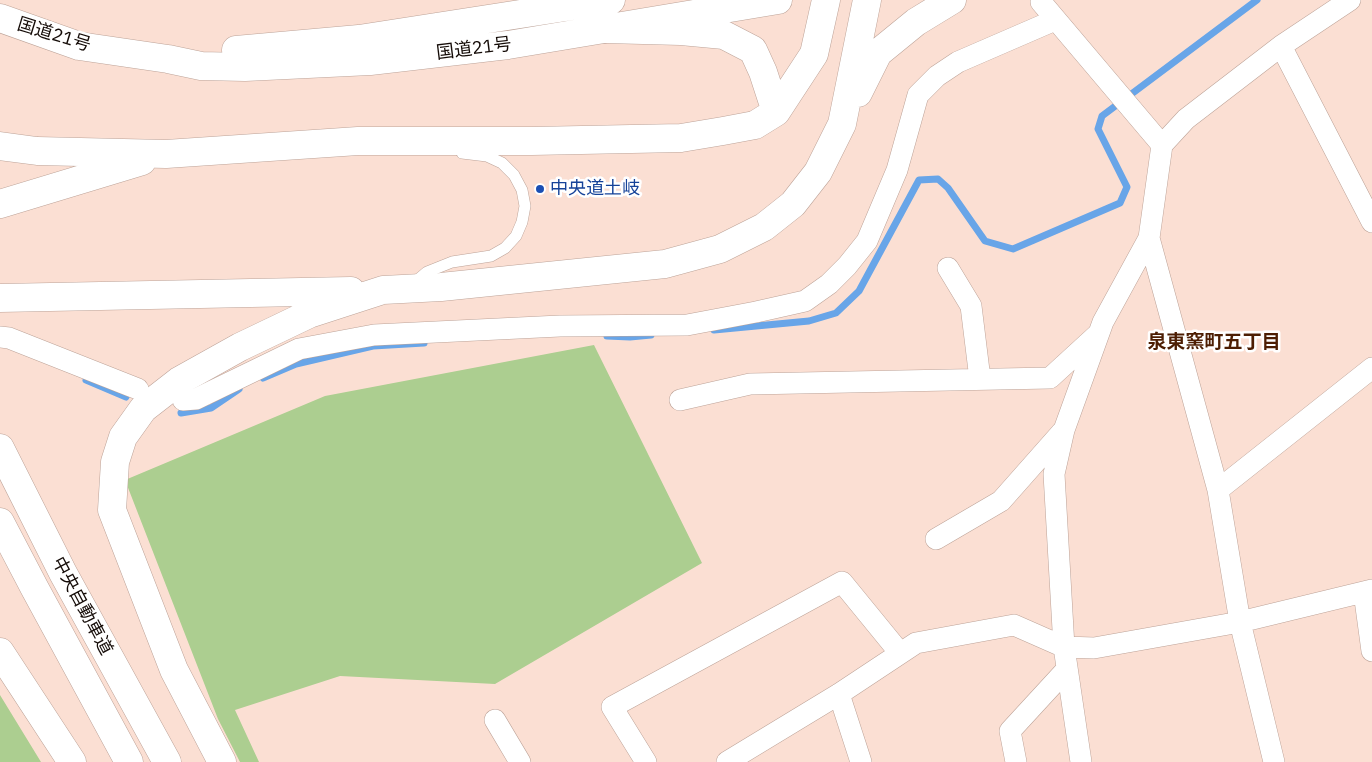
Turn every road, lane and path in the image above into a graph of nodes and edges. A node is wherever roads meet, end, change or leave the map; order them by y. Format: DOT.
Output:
graph roads {
  1 [pos="611,0"];
  2 [pos="778,0"];
  3 [pos="826,0"];
  4 [pos="867,0"];
  5 [pos="952,0"];
  6 [pos="1350,0"];
  7 [pos="1041,2"];
  8 [pos="0,18"];
  9 [pos="1055,20"];
  10 [pos="605,28"];
  11 [pos="1281,46"];
  12 [pos="168,59"];
  13 [pos="776,112"];
  14 [pos="842,124"];
  15 [pos="412,141"];
  16 [pos="1162,145"];
  17 [pos="0,146"];
  18 [pos="166,154"];
  19 [pos="0,204"];
  20 [pos="1372,222"];
  21 [pos="1149,238"];
  22 [pos="948,268"];
  23 [pos="395,290"];
  24 [pos="0,298"];
  25 [pos="1100,332"];
  26 [pos="0,337"];
  27 [pos="1372,368"];
  28 [pos="980,380"];
  29 [pos="138,388"];
  30 [pos="183,400"];
  31 [pos="680,400"];
  32 [pos="1064,430"];
  33 [pos="0,448"];
  34 [pos="1218,490"];
  35 [pos="0,522"];
  36 [pos="936,539"];
  37 [pos="1368,591"];
  38 [pos="1240,622"];
  39 [pos="1064,647"];
  40 [pos="1372,651"];
  41 [pos="0,652"];
  42 [pos="900,654"];
  43 [pos="1067,669"];
  44 [pos="839,694"];
  45 [pos="495,720"];
  46 [pos="72,762"];
  47 [pos="130,762"];
  48 [pos="167,762"];
  49 [pos="222,762"];
  50 [pos="520,762"];
  51 [pos="646,762"];
  52 [pos="728,762"];
  53 [pos="861,762"];
  54 [pos="1016,762"];
  55 [pos="1080,762"];
  56 [pos="1274,762"];
  1 -- 12 [label="highway, 国道21号"];
  2 -- 10 [label="highway, 国道21号"];
  3 -- 13 [label="highway"];
  4 -- 14 [label="highway"];
  5 -- 14 [label="highway"];
  6 -- 11 [label="street"];
  7 -- 9 [label="street"];
  8 -- 12 [label="highway, 国道21号"];
  9 -- 16 [label="street"];
  9 -- 30 [label="street"];
  10 -- 12 [label="highway, 国道21号"];
  10 -- 13 [label="highway"];
  11 -- 16 [label="street"];
  11 -- 20 [label="street"];
  13 -- 15 [label="highway"];
  14 -- 23 [label="highway"];
  15 -- 18 [label="highway"];
  15 -- 23 [label="lane"];
  16 -- 21 [label="street"];
  17 -- 18 [label="highway"];
  18 -- 19 [label="highway"];
  21 -- 25 [label="street"];
  21 -- 34 [label="street"];
  22 -- 28 [label="street"];
  23 -- 24 [label="highway"];
  23 -- 49 [label="highway"];
  25 -- 28 [label="street"];
  25 -- 32 [label="street"];
  26 -- 29 [label="street"];
  27 -- 34 [label="street"];
  28 -- 31 [label="street"];
  32 -- 36 [label="street"];
  32 -- 39 [label="street"];
  33 -- 48 [label="highway, 中央自動車道"];
  34 -- 38 [label="street"];
  35 -- 47 [label="highway, 中央自動車道"];
  37 -- 38 [label="street"];
  37 -- 40 [label="street"];
  38 -- 39 [label="street"];
  38 -- 56 [label="street"];
  39 -- 42 [label="street"];
  39 -- 43 [label="street"];
  41 -- 46 [label="highway"];
  42 -- 44 [label="street"];
  42 -- 51 [label="street"];
  43 -- 54 [label="street"];
  43 -- 55 [label="street"];
  44 -- 52 [label="street"];
  44 -- 53 [label="street"];
  45 -- 50 [label="street"];
}
